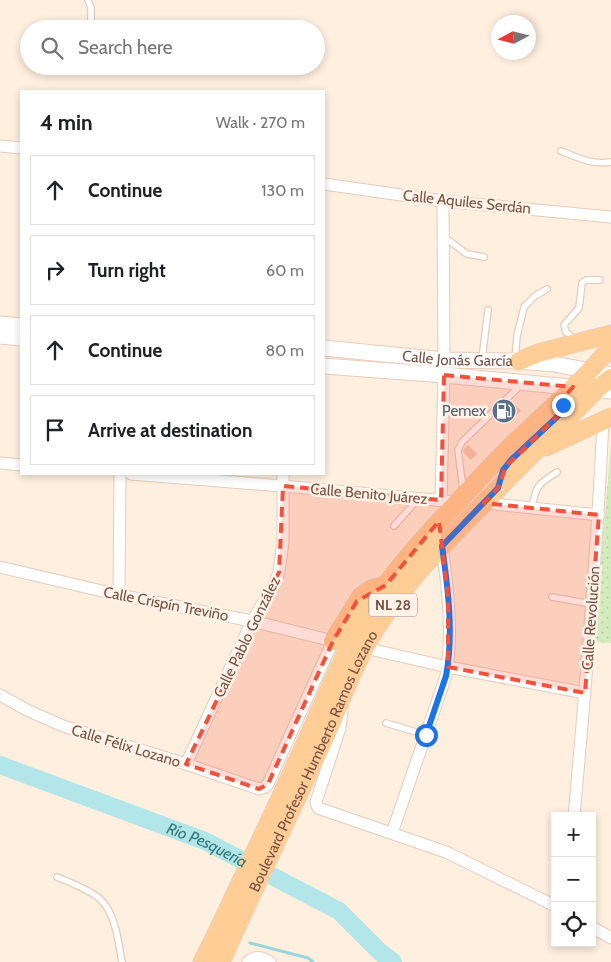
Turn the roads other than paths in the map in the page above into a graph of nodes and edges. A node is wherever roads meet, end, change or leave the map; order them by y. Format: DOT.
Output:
graph roads {
  1 [pos="88,0"];
  2 [pos="91,20"];
  3 [pos="0,146"];
  4 [pos="20,148"];
  5 [pos="561,151"];
  6 [pos="611,162"];
  7 [pos="325,184"];
  8 [pos="443,200"];
  9 [pos="611,217"];
  10 [pos="443,236"];
  11 [pos="484,257"];
  12 [pos="600,280"];
  13 [pos="547,289"];
  14 [pos="488,310"];
  15 [pos="0,324"];
  16 [pos="20,326"];
  17 [pos="611,334"];
  18 [pos="0,336"];
  19 [pos="20,338"];
  20 [pos="574,343"];
  21 [pos="611,347"];
  22 [pos="325,348"];
  23 [pos="482,361"];
  24 [pos="517,361"];
  25 [pos="325,366"];
  26 [pos="444,367"];
  27 [pos="590,372"];
  28 [pos="611,377"];
  29 [pos="522,383"];
  30 [pos="604,390"];
  31 [pos="568,392"];
  32 [pos="607,418"];
  33 [pos="534,453"];
  34 [pos="0,463"];
  35 [pos="20,465"];
  36 [pos="557,472"];
  37 [pos="120,475"];
  38 [pos="157,475"];
  39 [pos="284,480"];
  40 [pos="498,488"];
  41 [pos="418,499"];
  42 [pos="454,501"];
  43 [pos="484,503"];
  44 [pos="532,508"];
  45 [pos="599,515"];
  46 [pos="394,526"];
  47 [pos="442,546"];
  48 [pos="0,567"];
  49 [pos="386,584"];
  50 [pos="119,595"];
  51 [pos="552,597"];
  52 [pos="592,604"];
  53 [pos="252,621"];
  54 [pos="333,641"];
  55 [pos="365,648"];
  56 [pos="448,667"];
  57 [pos="345,690"];
  58 [pos="585,693"];
  59 [pos="0,695"];
  60 [pos="386,723"];
  61 [pos="426,735"];
  62 [pos="315,741"];
  63 [pos="186,764"];
  64 [pos="574,812"];
  65 [pos="392,833"];
  66 [pos="57,877"];
  67 [pos="551,904"];
  68 [pos="596,929"];
  69 [pos="611,938"];
  70 [pos="222,940"];
  71 [pos="267,960"];
  72 [pos="122,962"];
  73 [pos="202,962"];
  74 [pos="221,962"];
  75 [pos="248,962"];
  1 -- 2 [label="lane"];
  3 -- 4 [label="street"];
  5 -- 6 [label="lane"];
  7 -- 8 [label="street, Calle Aquiles Serdán"];
  8 -- 9 [label="street, Calle Aquiles Serdán"];
  8 -- 10 [label="street"];
  10 -- 11 [label="lane"];
  10 -- 26 [label="street"];
  12 -- 20 [label="lane"];
  13 -- 24 [label="lane"];
  14 -- 23 [label="lane"];
  15 -- 16 [label="street"];
  17 -- 20 [label="main road"];
  18 -- 19 [label="street"];
  20 -- 24 [label="main road"];
  21 -- 27 [label="main road, Boulevard Profesor Humberto Ramos Lozano"];
  22 -- 26 [label="street, Calle Jonás García"];
  23 -- 24 [label="street, Calle Jonás García"];
  23 -- 26 [label="street, Calle Jonás García"];
  24 -- 27 [label="street, Calle Jonás García"];
  25 -- 26 [label="street, Calle Jonás García"];
  26 -- 29 [label="street, Calle Jonás García"];
  26 -- 42 [label="street"];
  27 -- 28 [label="street, Calle Jonás García"];
  27 -- 31 [label="main road, Boulevard Profesor Humberto Ramos Lozano / NL 28"];
  28 -- 30 [label="main road, Boulevard Profesor Humberto Ramos Lozano / NL 28"];
  29 -- 31 [label="street, Calle Jonás García"];
  29 -- 42 [label="lane"];
  30 -- 31 [label="street, Calle Jonás García"];
  30 -- 33 [label="main road, Boulevard Profesor Humberto Ramos Lozano / NL 28"];
  31 -- 40 [label="main road"];
  31 -- 42 [label="main road, Boulevard Profesor Humberto Ramos Lozano / NL 28"];
  32 -- 33 [label="main road"];
  32 -- 45 [label="street, Calle Revolución"];
  33 -- 40 [label="main road, Boulevard Profesor Humberto Ramos Lozano / NL 28"];
  34 -- 35 [label="street"];
  36 -- 44 [label="lane"];
  37 -- 50 [label="street"];
  38 -- 39 [label="street, Calle Benito Juárez"];
  39 -- 41 [label="street, Calle Benito Juárez"];
  39 -- 53 [label="street, Calle Pablo González"];
  40 -- 43 [label="main road, Boulevard Profesor Humberto Ramos Lozano / NL 28"];
  41 -- 42 [label="street, Calle Benito Juárez"];
  41 -- 46 [label="lane"];
  42 -- 47 [label="main road"];
  42 -- 49 [label="main road, Boulevard Profesor Humberto Ramos Lozano / NL 28"];
  43 -- 44 [label="street"];
  43 -- 47 [label="main road, Boulevard Profesor Humberto Ramos Lozano / NL 28"];
  44 -- 45 [label="street"];
  45 -- 52 [label="street, Calle Revolución"];
  47 -- 55 [label="main road, Boulevard Profesor Humberto Ramos Lozano / NL 28"];
  47 -- 56 [label="street"];
  48 -- 50 [label="street, Calle Crispín Treviño"];
  49 -- 54 [label="main road"];
  49 -- 62 [label="main road, Boulevard Profesor Humberto Ramos Lozano / NL 28"];
  50 -- 53 [label="street, Calle Crispín Treviño"];
  51 -- 52 [label="lane"];
  52 -- 58 [label="street, Calle Revolución"];
  53 -- 54 [label="street, Calle Crispín Treviño"];
  53 -- 63 [label="street, Calle Pablo González"];
  54 -- 63 [label="street, Calle Félix Lozano"];
  55 -- 56 [label="street"];
  55 -- 57 [label="main road, Boulevard Profesor Humberto Ramos Lozano / NL 28"];
  56 -- 58 [label="street"];
  56 -- 61 [label="street"];
  57 -- 62 [label="main road, Boulevard Profesor Humberto Ramos Lozano / NL 28"];
  57 -- 65 [label="street"];
  58 -- 64 [label="street, Calle Revolución"];
  59 -- 63 [label="street, Calle Félix Lozano"];
  60 -- 61 [label="lane"];
  61 -- 65 [label="street"];
  62 -- 70 [label="main road, Boulevard Profesor Humberto Ramos Lozano / NL 28"];
  65 -- 67 [label="street"];
  66 -- 72 [label="lane"];
  68 -- 69 [label="street"];
  70 -- 73 [label="main road, Boulevard Profesor Humberto Ramos Lozano / NL 28"];
  70 -- 74 [label="main road, Boulevard Profesor Humberto Ramos Lozano / NL 28"];
  71 -- 75 [label="street"];
}
